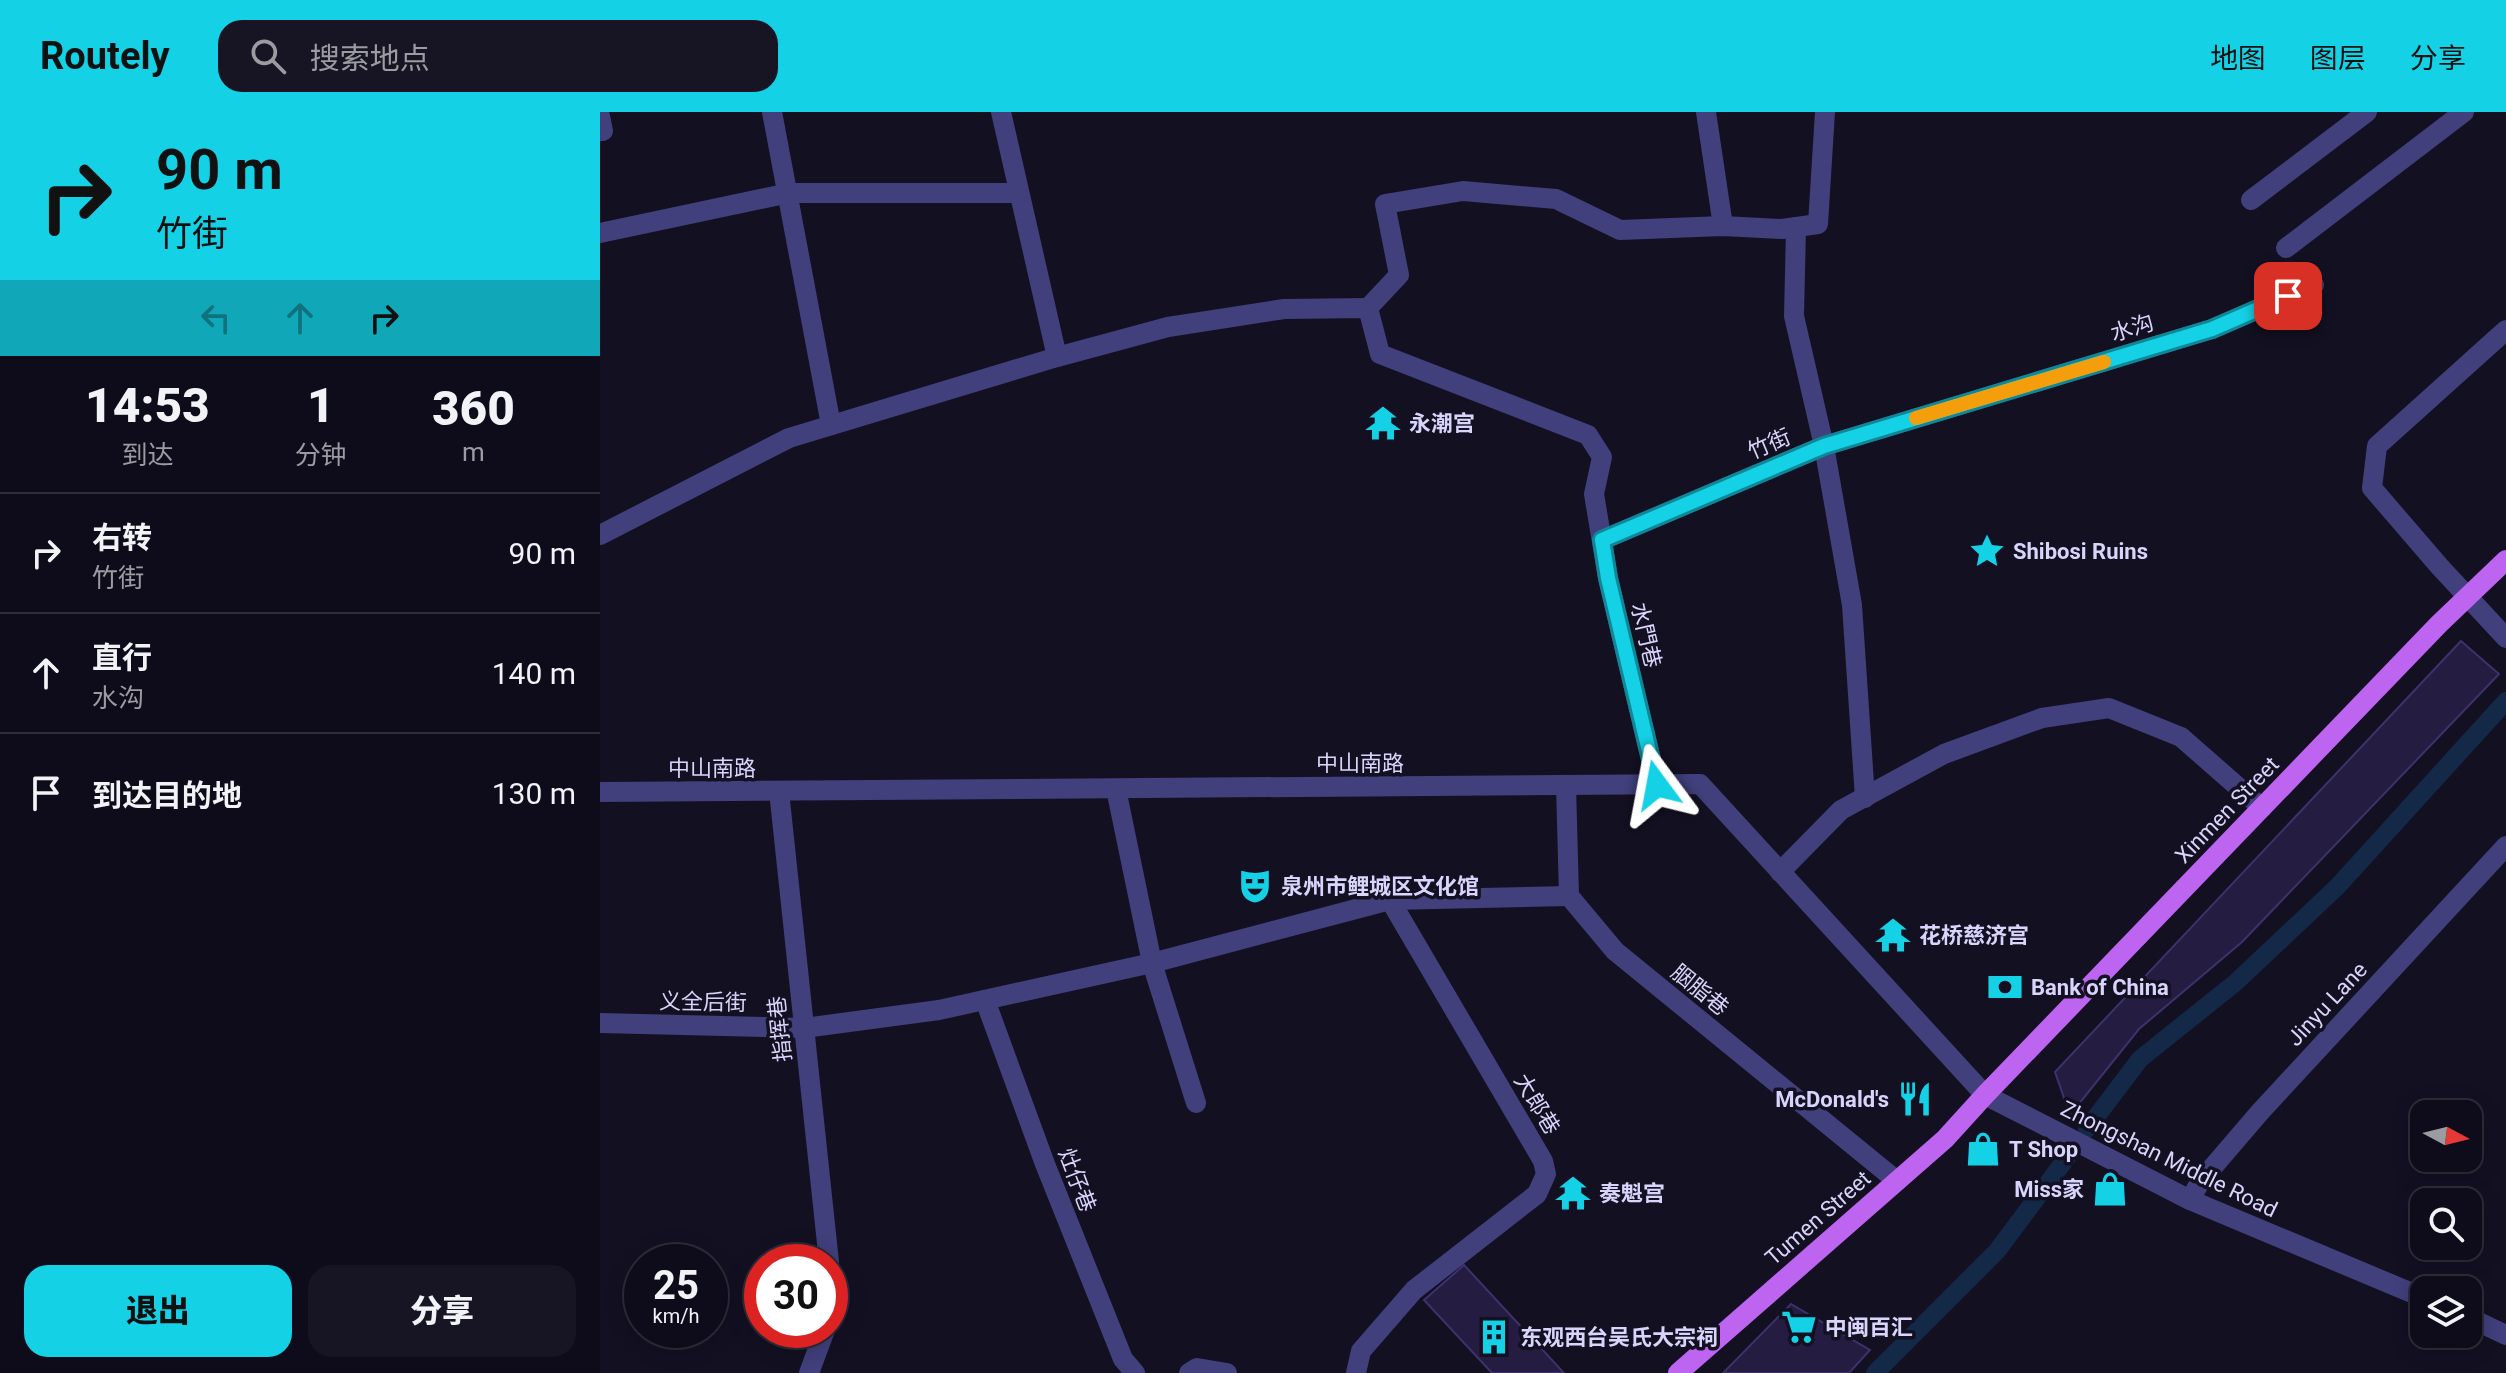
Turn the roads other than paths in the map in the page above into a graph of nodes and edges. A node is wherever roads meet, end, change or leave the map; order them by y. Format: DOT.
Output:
graph roads {
  1 [pos="772,112"];
  2 [pos="1001,112"];
  3 [pos="1706,112"];
  4 [pos="1825,112"];
  5 [pos="2367,112"];
  6 [pos="2464,112"];
  7 [pos="600,116"];
  8 [pos="600,131"];
  9 [pos="789,193"];
  10 [pos="1018,193"];
  11 [pos="2251,200"];
  12 [pos="1723,226"];
  13 [pos="1796,227"];
  14 [pos="600,233"];
  15 [pos="2286,248"];
  16 [pos="2314,285"];
  17 [pos="1368,308"];
  18 [pos="2506,330"];
  19 [pos="1057,357"];
  20 [pos="1959,405"];
  21 [pos="831,425"];
  22 [pos="1824,446"];
  23 [pos="600,535"];
  24 [pos="1602,540"];
  25 [pos="2506,560"];
  26 [pos="2467,597"];
  27 [pos="2506,638"];
  28 [pos="1566,785"];
  29 [pos="1657,785"];
  30 [pos="1116,789"];
  31 [pos="779,791"];
  32 [pos="600,792"];
  33 [pos="1865,798"];
  34 [pos="2262,808"];
  35 [pos="2506,846"];
  36 [pos="1780,872"];
  37 [pos="1569,896"];
  38 [pos="1390,900"];
  39 [pos="1152,963"];
  40 [pos="985,1000"];
  41 [pos="600,1023"];
  42 [pos="804,1028"];
  43 [pos="1985,1095"];
  44 [pos="1196,1103"];
  45 [pos="1897,1181"];
  46 [pos="2190,1200"];
  47 [pos="827,1244"];
  48 [pos="2410,1292"];
  49 [pos="2482,1324"];
  50 [pos="2506,1335"];
  51 [pos="818,1348"];
  52 [pos="809,1373"];
  53 [pos="1135,1373"];
  54 [pos="1189,1373"];
  55 [pos="1227,1373"];
  56 [pos="1356,1373"];
  57 [pos="1678,1373"];
  1 -- 9 [label="street"];
  2 -- 10 [label="street"];
  3 -- 12 [label="street"];
  4 -- 13 [label="street"];
  5 -- 11 [label="street"];
  6 -- 15 [label="street"];
  7 -- 8 [label="street"];
  9 -- 10 [label="street"];
  9 -- 14 [label="street"];
  9 -- 21 [label="street"];
  10 -- 19 [label="street"];
  12 -- 13 [label="street"];
  12 -- 17 [label="street"];
  13 -- 22 [label="street"];
  16 -- 20 [label="street, 水沟"];
  17 -- 19 [label="street"];
  17 -- 24 [label="street, 水門巷"];
  18 -- 26 [label="street"];
  19 -- 21 [label="street"];
  20 -- 22 [label="street, 竹街"];
  21 -- 23 [label="street"];
  22 -- 24 [label="street, 竹街"];
  22 -- 33 [label="street"];
  24 -- 29 [label="street, 水門巷"];
  25 -- 26 [label="main road, Xinmen Street"];
  26 -- 27 [label="street"];
  26 -- 34 [label="main road, Xinmen Street"];
  28 -- 29 [label="street, 中山南路"];
  28 -- 30 [label="street, 中山南路"];
  28 -- 37 [label="street"];
  29 -- 36 [label="street, 中山南路"];
  30 -- 31 [label="street, 中山南路"];
  30 -- 39 [label="street"];
  31 -- 32 [label="street, 中山南路"];
  31 -- 42 [label="street, 指挥巷"];
  33 -- 34 [label="street"];
  33 -- 36 [label="street"];
  34 -- 43 [label="main road, Xinmen Street"];
  35 -- 46 [label="street, Jinyu Lane"];
  36 -- 43 [label="street, 中山南路"];
  37 -- 38 [label="street, 义全后街"];
  37 -- 45 [label="street, 胭脂巷"];
  38 -- 39 [label="street, 义全后街"];
  38 -- 56 [label="street, 大郎巷"];
  39 -- 40 [label="street, 义全后街"];
  39 -- 44 [label="street"];
  40 -- 42 [label="street, 义全后街"];
  40 -- 53 [label="street, 灶仔巷"];
  41 -- 42 [label="street, 义全后街"];
  42 -- 47 [label="street, 指挥巷"];
  43 -- 45 [label="main road, Tumen Street"];
  43 -- 46 [label="street, Zhongshan Middle Road"];
  45 -- 57 [label="main road, Tumen Street"];
  46 -- 48 [label="street, Zhongshan Middle Road"];
  49 -- 50 [label="street"];
  51 -- 52 [label="street"];
  54 -- 55 [label="street"];
}
